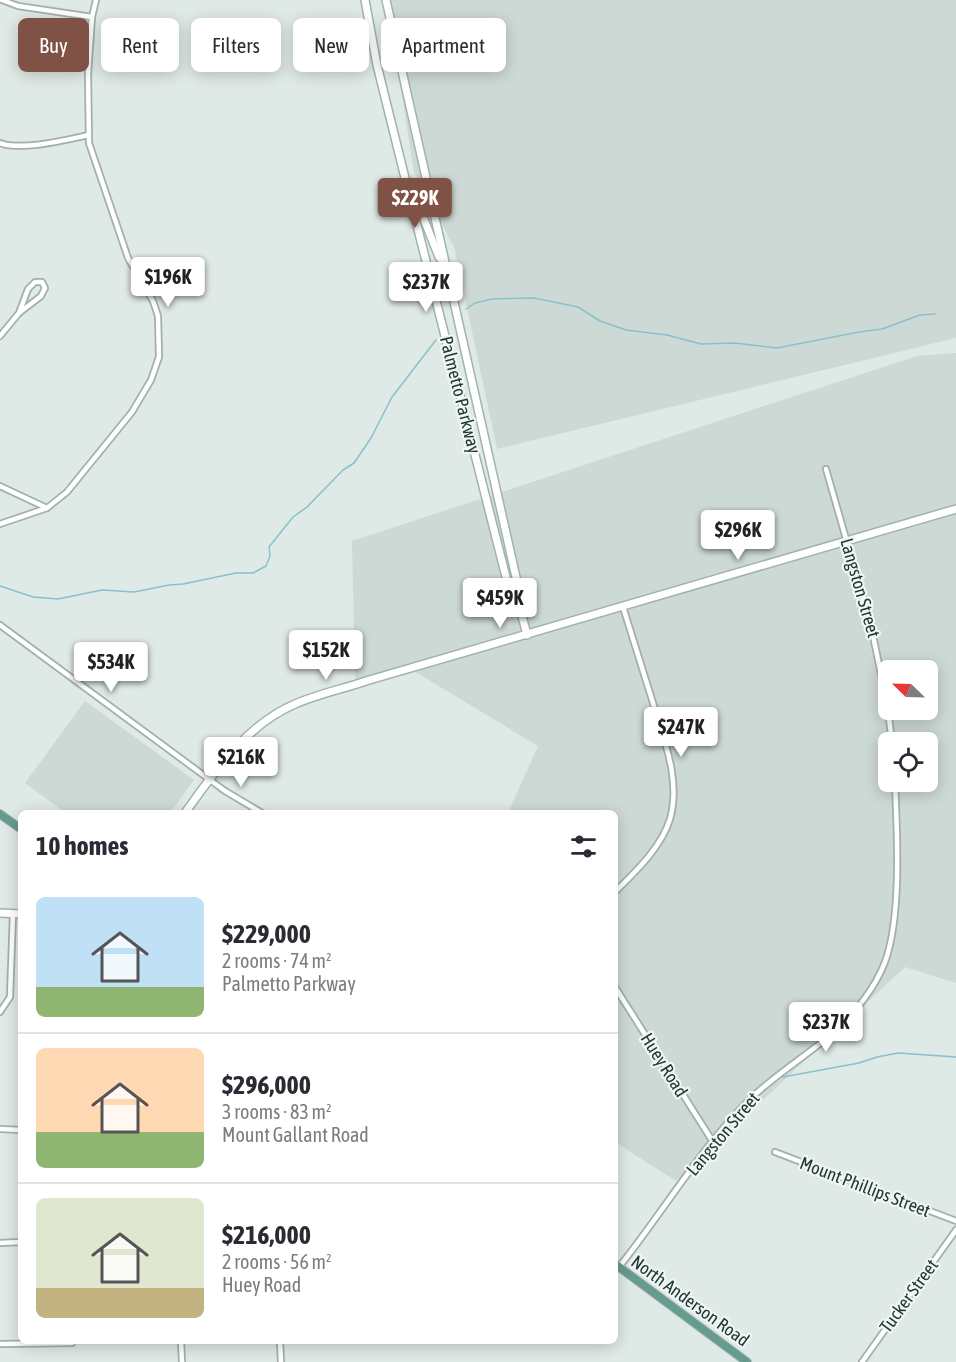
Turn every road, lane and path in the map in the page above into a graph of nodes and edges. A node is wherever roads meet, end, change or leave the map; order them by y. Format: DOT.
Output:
graph roads {
  1 [pos="2,0"];
  2 [pos="96,0"];
  3 [pos="365,0"];
  4 [pos="386,0"];
  5 [pos="92,17"];
  6 [pos="89,135"];
  7 [pos="0,143"];
  8 [pos="405,175"];
  9 [pos="447,266"];
  10 [pos="429,270"];
  11 [pos="19,313"];
  12 [pos="0,336"];
  13 [pos="826,470"];
  14 [pos="0,486"];
  15 [pos="47,508"];
  16 [pos="956,509"];
  17 [pos="0,524"];
  18 [pos="847,541"];
  19 [pos="623,607"];
  20 [pos="521,612"];
  21 [pos="0,625"];
  22 [pos="527,635"];
  23 [pos="879,660"];
  24 [pos="209,779"];
  25 [pos="895,792"];
  26 [pos="187,810"];
  27 [pos="257,810"];
  28 [pos="0,814"];
  29 [pos="18,827"];
  30 [pos="618,889"];
  31 [pos="0,913"];
  32 [pos="17,914"];
  33 [pos="618,992"];
  34 [pos="0,1012"];
  35 [pos="0,1130"];
  36 [pos="18,1130"];
  37 [pos="713,1142"];
  38 [pos="775,1152"];
  39 [pos="956,1221"];
  40 [pos="956,1230"];
  41 [pos="18,1242"];
  42 [pos="0,1243"];
  43 [pos="618,1265"];
  44 [pos="618,1267"];
  45 [pos="0,1344"];
  46 [pos="18,1344"];
  47 [pos="181,1344"];
  48 [pos="280,1344"];
  49 [pos="182,1362"];
  50 [pos="281,1362"];
  51 [pos="747,1362"];
  52 [pos="862,1362"];
  1 -- 5 [label="street"];
  2 -- 5 [label="street"];
  3 -- 8 [label="street, Palmetto Parkway"];
  4 -- 9 [label="street, Palmetto Parkway"];
  5 -- 6 [label="street"];
  6 -- 7 [label="street"];
  6 -- 15 [label="street"];
  8 -- 9 [label="street"];
  8 -- 10 [label="street, Palmetto Parkway"];
  9 -- 10 [label="street"];
  9 -- 20 [label="street, Palmetto Parkway"];
  10 -- 20 [label="street, Palmetto Parkway"];
  11 -- 11 [label="street"];
  11 -- 12 [label="street"];
  13 -- 18 [label="street, Langston Street"];
  14 -- 15 [label="street"];
  15 -- 17 [label="street"];
  16 -- 18 [label="street"];
  18 -- 19 [label="street"];
  18 -- 23 [label="street, Langston Street"];
  19 -- 22 [label="street"];
  19 -- 30 [label="street"];
  20 -- 22 [label="street, Palmetto Parkway"];
  21 -- 24 [label="street"];
  22 -- 24 [label="street"];
  24 -- 26 [label="street"];
  24 -- 27 [label="street"];
  25 -- 37 [label="street, Langston Street"];
  28 -- 29 [label="main road"];
  31 -- 32 [label="street"];
  32 -- 34 [label="street"];
  33 -- 37 [label="street, Huey Road"];
  35 -- 36 [label="street"];
  37 -- 43 [label="street, Langston Street"];
  38 -- 39 [label="street, Mount Phillips Street"];
  40 -- 52 [label="street, Tucker Street"];
  41 -- 42 [label="street"];
  44 -- 51 [label="main road, North Anderson Road"];
  45 -- 46 [label="street"];
  47 -- 49 [label="street"];
  48 -- 50 [label="street"];
}
